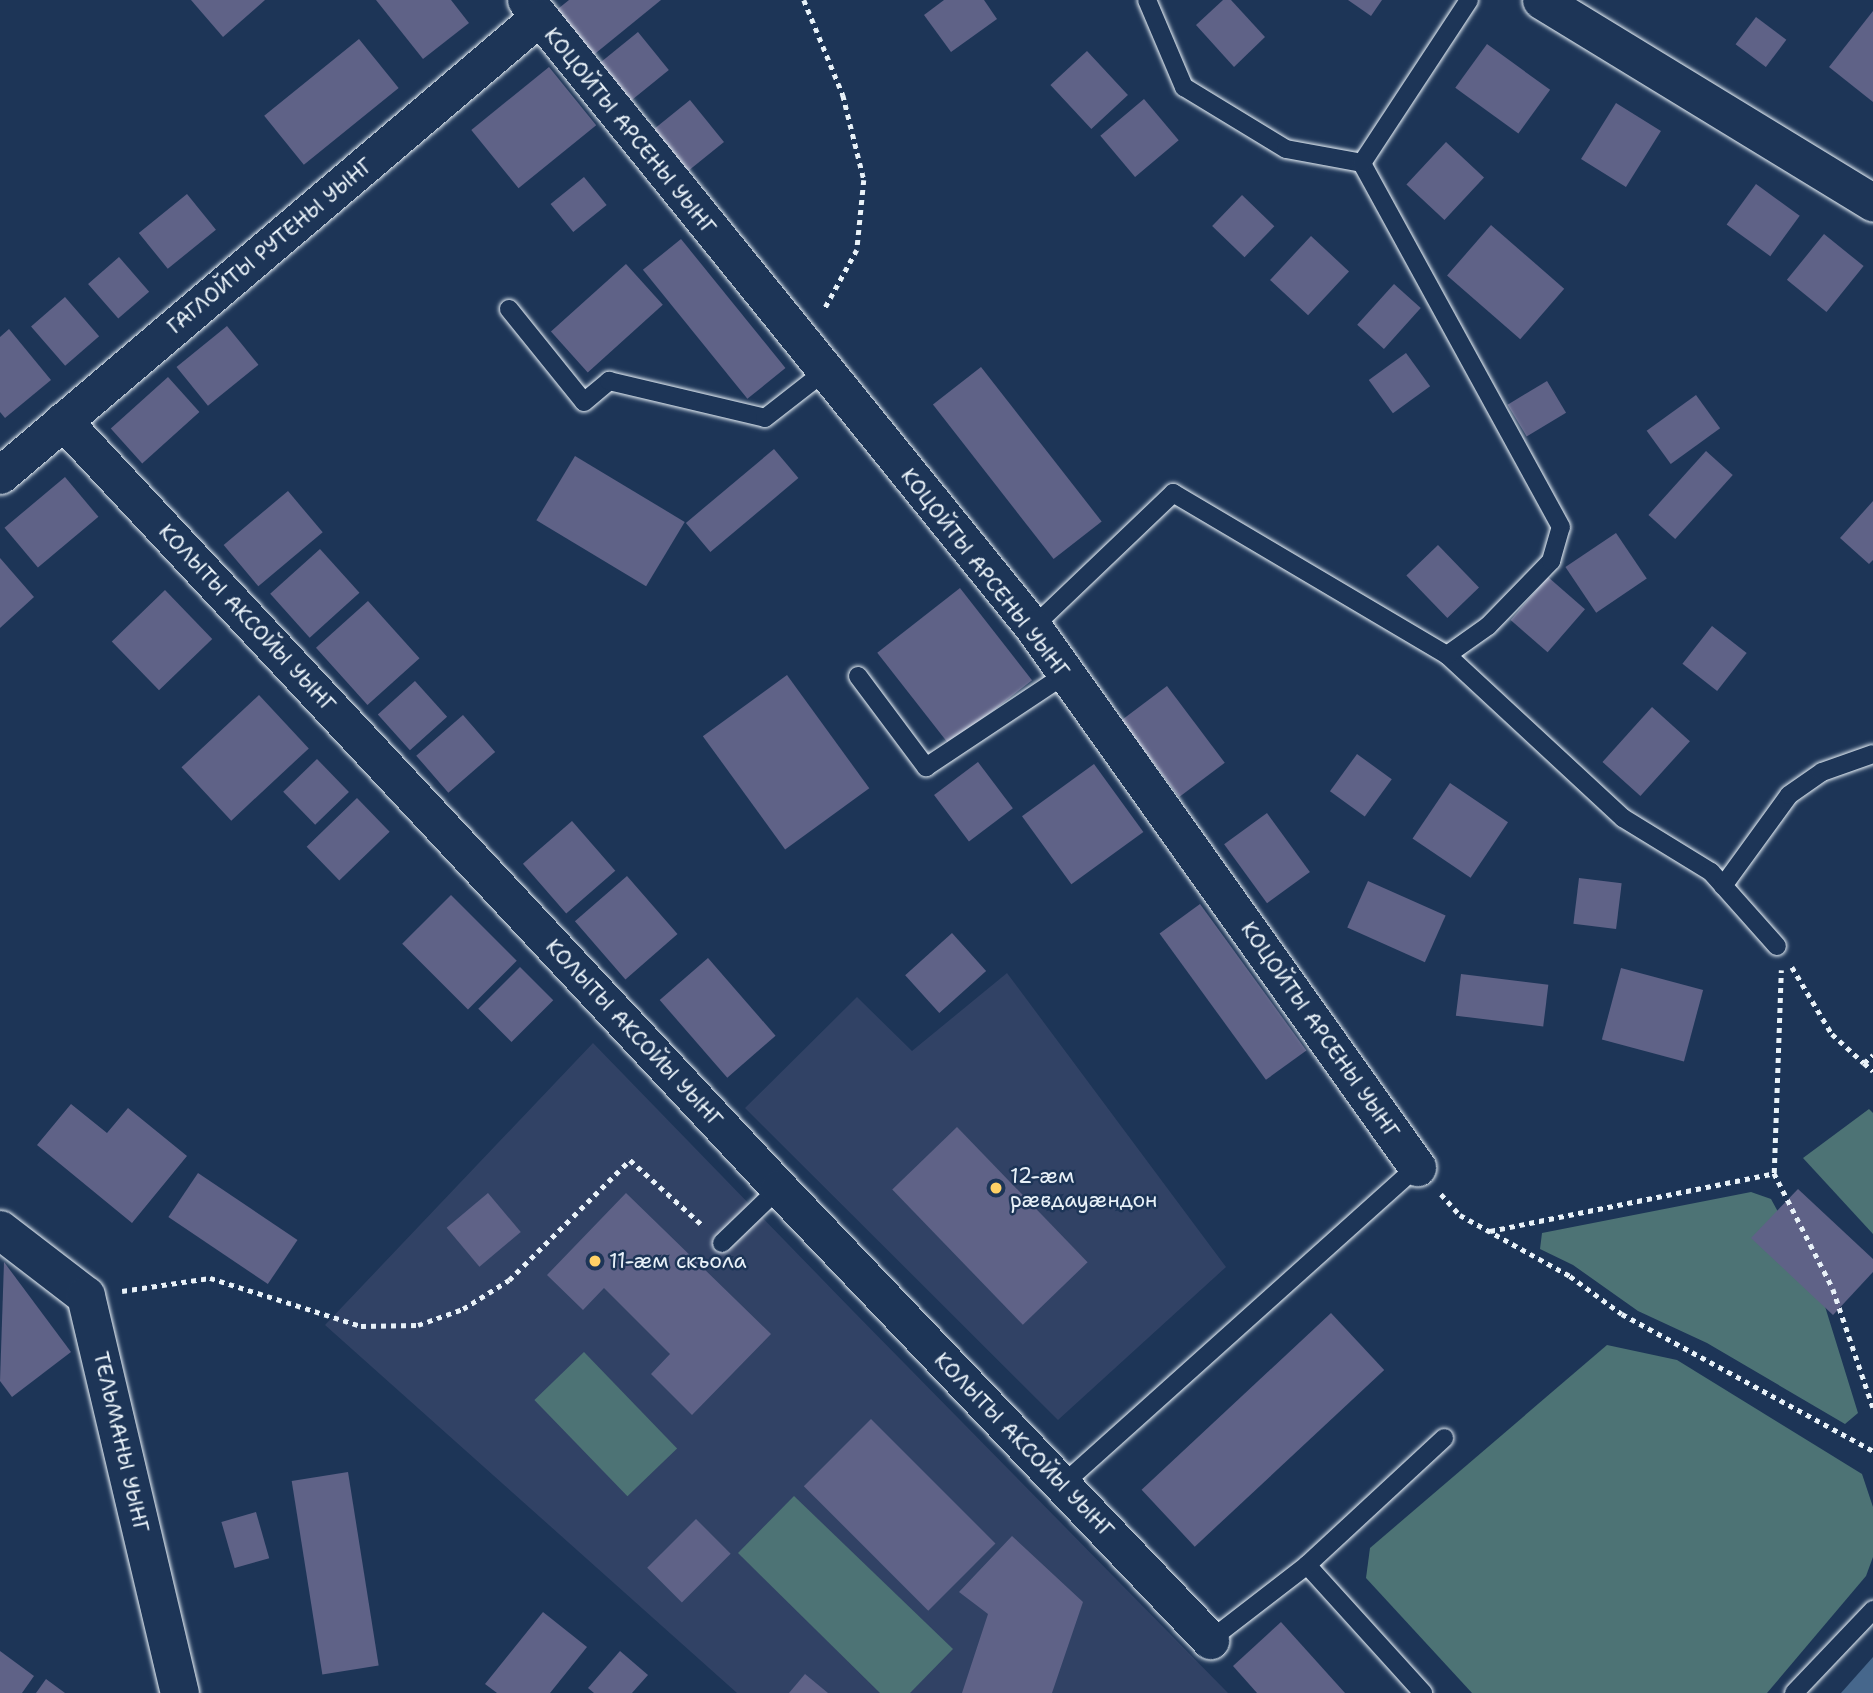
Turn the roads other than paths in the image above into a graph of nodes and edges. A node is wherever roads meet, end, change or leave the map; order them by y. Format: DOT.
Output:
graph roads {
  1 [pos="1147,0"];
  2 [pos="1469,0"];
  3 [pos="1541,0"];
  4 [pos="533,9"];
  5 [pos="1362,163"];
  6 [pos="1873,203"];
  7 [pos="509,309"];
  8 [pos="814,360"];
  9 [pos="63,421"];
  10 [pos="0,475"];
  11 [pos="1033,627"];
  12 [pos="1447,655"];
  13 [pos="1066,674"];
  14 [pos="859,676"];
  15 [pos="1873,754"];
  16 [pos="1723,886"];
  17 [pos="1777,946"];
  18 [pos="1417,1167"];
  19 [pos="779,1188"];
  20 [pos="0,1230"];
  21 [pos="722,1243"];
  22 [pos="1444,1438"];
  23 [pos="1062,1485"];
  24 [pos="1307,1565"];
  25 [pos="1873,1610"];
  26 [pos="1210,1640"];
  27 [pos="180,1693"];
  28 [pos="1423,1693"];
  29 [pos="1794,1693"];
  1 -- 5 [label="lane"];
  2 -- 5 [label="lane"];
  3 -- 6 [label="street"];
  4 -- 8 [label="street, КОЦОЙТЫ АРСЕНЫ УЫНГ"];
  4 -- 9 [label="street, ГАГЛОЙТЫ РУТЕНЫ УЫНГ"];
  5 -- 12 [label="lane"];
  7 -- 8 [label="lane"];
  8 -- 11 [label="street, КОЦОЙТЫ АРСЕНЫ УЫНГ"];
  9 -- 10 [label="street, ГАГЛОЙТЫ РУТЕНЫ УЫНГ"];
  9 -- 19 [label="street, КОЛЫТЫ АКСОЙЫ УЫНГ"];
  11 -- 12 [label="lane"];
  11 -- 13 [label="street, КОЦОЙТЫ АРСЕНЫ УЫНГ"];
  12 -- 16 [label="lane"];
  13 -- 14 [label="lane"];
  13 -- 18 [label="street, КОЦОЙТЫ АРСЕНЫ УЫНГ"];
  15 -- 16 [label="lane"];
  16 -- 17 [label="lane"];
  18 -- 23 [label="lane"];
  19 -- 21 [label="lane"];
  19 -- 23 [label="street, КОЛЫТЫ АКСОЙЫ УЫНГ"];
  20 -- 27 [label="street, ТЕЛЬМАНЫ УЫНГ"];
  22 -- 24 [label="lane"];
  23 -- 26 [label="street, КОЛЫТЫ АКСОЙЫ УЫНГ"];
  24 -- 26 [label="lane"];
  24 -- 28 [label="lane"];
  25 -- 29 [label="lane"];
}
